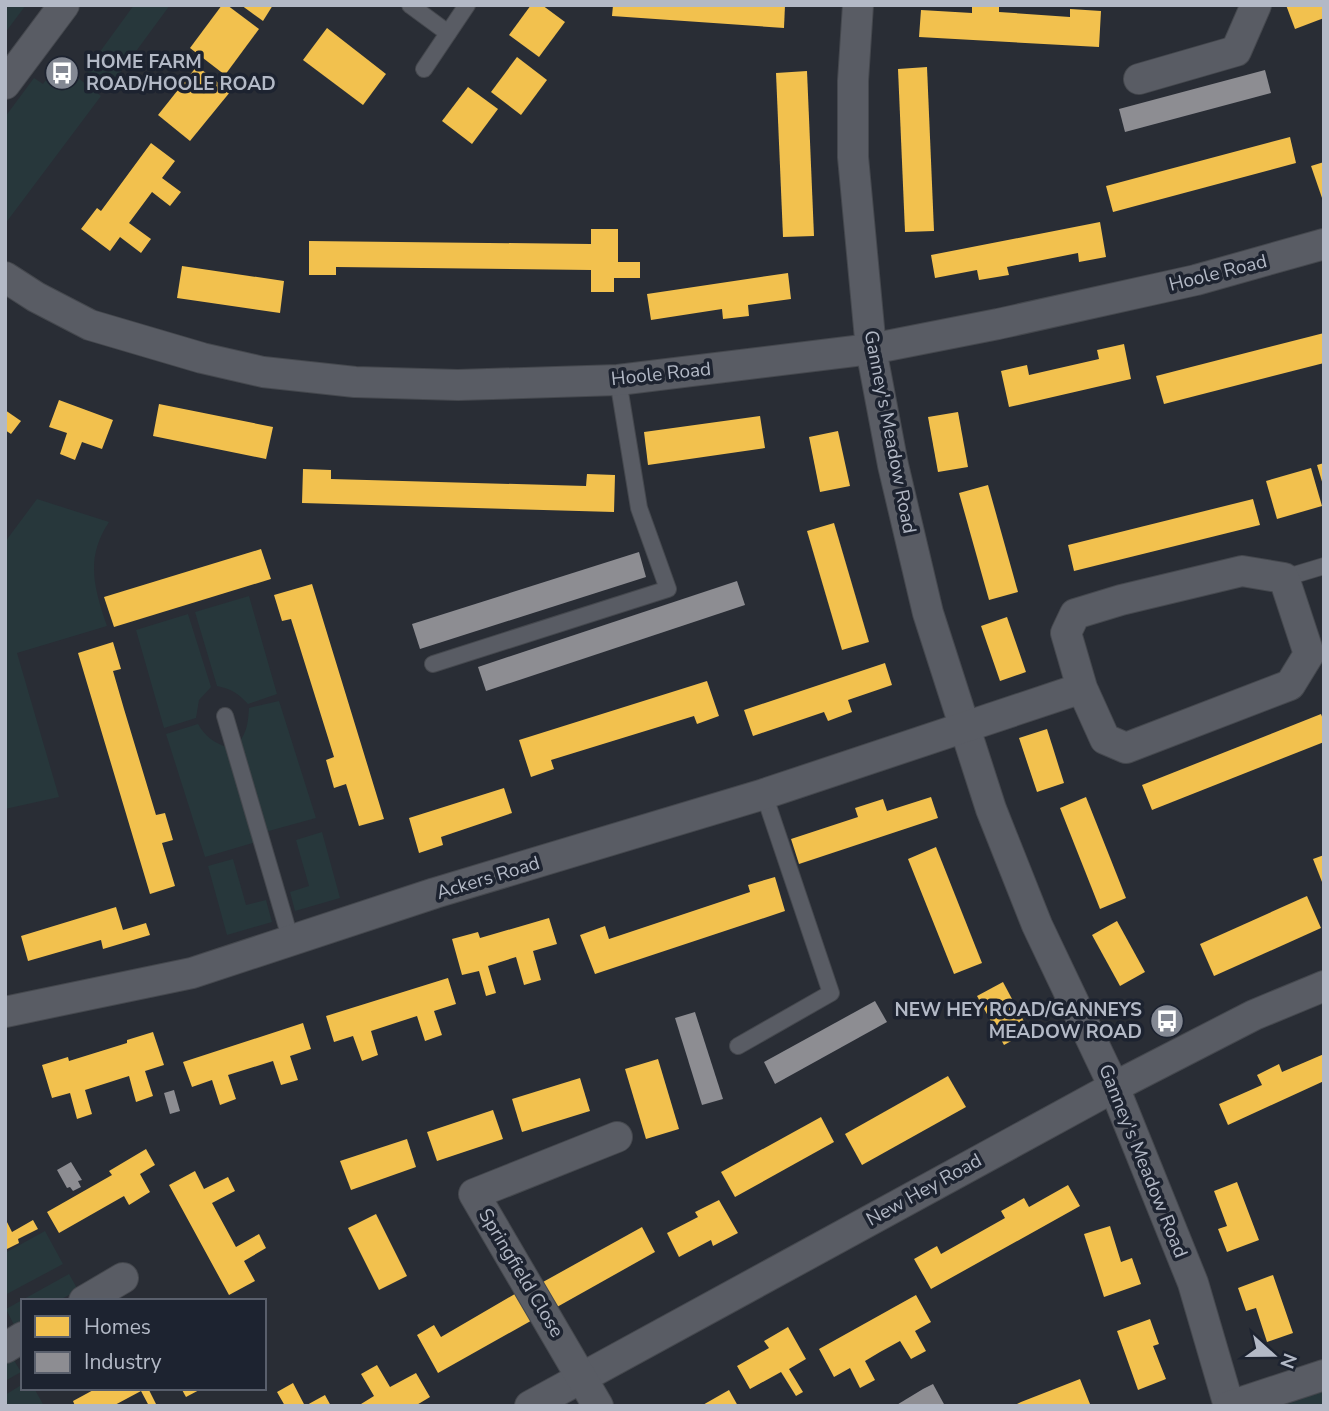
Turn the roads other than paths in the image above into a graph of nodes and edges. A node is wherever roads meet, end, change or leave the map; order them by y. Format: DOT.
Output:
graph roads {
  1 [pos="64,5"];
  2 [pos="410,5"];
  3 [pos="467,5"];
  4 [pos="858,5"];
  5 [pos="1256,5"];
  6 [pos="448,33"];
  7 [pos="424,69"];
  8 [pos="1139,79"];
  9 [pos="5,84"];
  10 [pos="1324,244"];
  11 [pos="5,277"];
  12 [pos="871,349"];
  13 [pos="618,380"];
  14 [pos="1324,566"];
  15 [pos="1284,578"];
  16 [pos="1316,652"];
  17 [pos="433,664"];
  18 [pos="1082,688"];
  19 [pos="225,716"];
  20 [pos="966,725"];
  21 [pos="764,794"];
  22 [pos="291,941"];
  23 [pos="1324,986"];
  24 [pos="5,1012"];
  25 [pos="738,1046"];
  26 [pos="1114,1087"];
  27 [pos="617,1137"];
  28 [pos="123,1278"];
  29 [pos="87,1299"];
  30 [pos="21,1338"];
  31 [pos="5,1348"];
  32 [pos="1324,1375"];
  33 [pos="582,1377"];
  34 [pos="530,1406"];
  35 [pos="598,1406"];
  36 [pos="1230,1406"];
  1 -- 9 [label="street"];
  2 -- 6 [label="lane"];
  3 -- 6 [label="lane"];
  4 -- 12 [label="street, Ganney's Meadow Road"];
  5 -- 8 [label="street"];
  6 -- 7 [label="lane"];
  10 -- 12 [label="street, Hoole Road"];
  11 -- 13 [label="street, Hoole Road"];
  12 -- 13 [label="street, Hoole Road"];
  12 -- 20 [label="street, Ganney's Meadow Road"];
  13 -- 17 [label="lane"];
  14 -- 15 [label="lane"];
  15 -- 16 [label="street"];
  15 -- 18 [label="street"];
  16 -- 18 [label="street"];
  18 -- 20 [label="street"];
  19 -- 22 [label="lane"];
  20 -- 21 [label="street, Ackers Road"];
  20 -- 26 [label="street, Ganney's Meadow Road"];
  21 -- 22 [label="street, Ackers Road"];
  21 -- 25 [label="lane"];
  22 -- 24 [label="street, Ackers Road"];
  23 -- 26 [label="street, New Hey Road"];
  26 -- 33 [label="street, New Hey Road"];
  26 -- 36 [label="street, Ganney's Meadow Road"];
  27 -- 33 [label="street, Springfield Close"];
  28 -- 29 [label="street"];
  30 -- 31 [label="street"];
  32 -- 36 [label="street"];
  33 -- 34 [label="street, New Hey Road"];
  33 -- 35 [label="street"];
}
